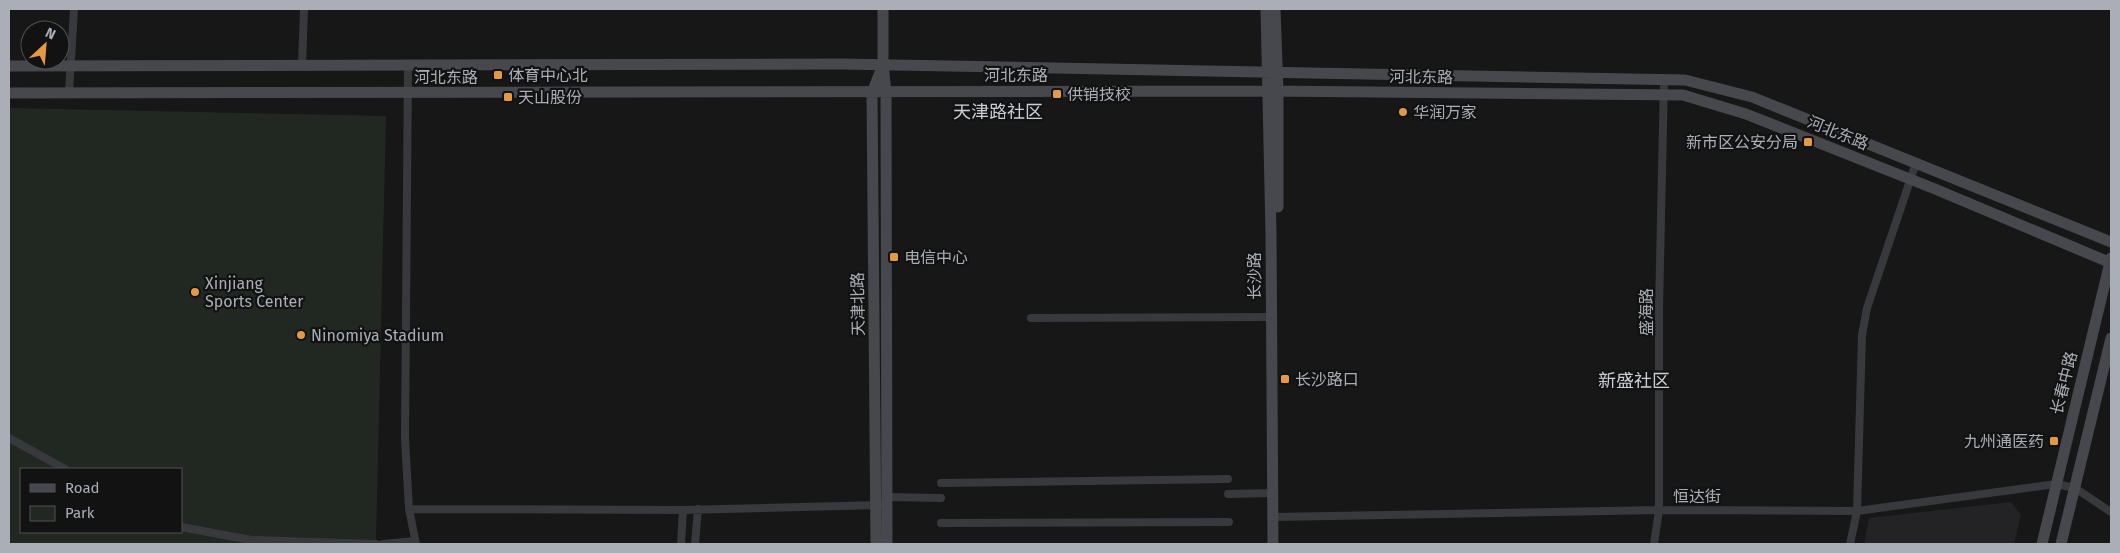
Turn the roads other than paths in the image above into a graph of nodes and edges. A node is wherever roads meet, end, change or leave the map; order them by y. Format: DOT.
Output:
graph roads {
  1 [pos="74,9"];
  2 [pos="304,9"];
  3 [pos="883,9"];
  4 [pos="1266,9"];
  5 [pos="1275,9"];
  6 [pos="70,65"];
  7 [pos="302,65"];
  8 [pos="408,65"];
  9 [pos="882,65"];
  10 [pos="70,70"];
  11 [pos="1272,72"];
  12 [pos="1664,80"];
  13 [pos="1273,91"];
  14 [pos="886,92"];
  15 [pos="9,93"];
  16 [pos="408,93"];
  17 [pos="872,93"];
  18 [pos="69,94"];
  19 [pos="1663,95"];
  20 [pos="1916,163"];
  21 [pos="1910,179"];
  22 [pos="2111,242"];
  23 [pos="2111,261"];
  24 [pos="1270,317"];
  25 [pos="1031,318"];
  26 [pos="2111,338"];
  27 [pos="9,438"];
  28 [pos="63,468"];
  29 [pos="1228,479"];
  30 [pos="941,483"];
  31 [pos="2056,484"];
  32 [pos="2075,488"];
  33 [pos="1273,493"];
  34 [pos="1228,494"];
  35 [pos="941,498"];
  36 [pos="883,502"];
  37 [pos="409,509"];
  38 [pos="698,509"];
  39 [pos="683,510"];
  40 [pos="1659,510"];
  41 [pos="1857,511"];
  42 [pos="2111,512"];
  43 [pos="1276,517"];
  44 [pos="1229,522"];
  45 [pos="941,523"];
  46 [pos="182,527"];
  47 [pos="416,542"];
  48 [pos="376,544"];
  49 [pos="383,544"];
  50 [pos="681,544"];
  51 [pos="695,544"];
  52 [pos="876,544"];
  53 [pos="887,544"];
  54 [pos="1273,544"];
  55 [pos="1279,544"];
  56 [pos="1654,544"];
  57 [pos="1850,544"];
  58 [pos="2042,544"];
  59 [pos="2061,544"];
  1 -- 6 [label="street"];
  2 -- 7 [label="street"];
  3 -- 9 [label="main road, 天津北路"];
  4 -- 11 [label="main road, 长沙路"];
  5 -- 11 [label="main road, 长沙路"];
  6 -- 7 [label="main road"];
  7 -- 8 [label="main road"];
  8 -- 9 [label="main road"];
  8 -- 16 [label="street"];
  9 -- 11 [label="main road"];
  9 -- 14 [label="main road, 天津北路"];
  9 -- 17 [label="main road, 天津北路"];
  10 -- 18 [label="street"];
  11 -- 12 [label="main road"];
  11 -- 13 [label="main road, 长沙路"];
  12 -- 19 [label="street, 盛海路"];
  12 -- 20 [label="main road"];
  13 -- 14 [label="main road, 河北东路"];
  13 -- 19 [label="main road, 河北东路"];
  13 -- 24 [label="main road, 长沙路"];
  13 -- 43 [label="main road, 长沙路"];
  14 -- 17 [label="main road, 河北东路"];
  14 -- 36 [label="main road, 天津北路"];
  15 -- 18 [label="main road, 河北东路"];
  16 -- 17 [label="main road, 河北东路"];
  16 -- 18 [label="main road, 河北东路"];
  16 -- 37 [label="street"];
  17 -- 36 [label="main road, 天津北路"];
  19 -- 21 [label="main road, 河北东路"];
  19 -- 40 [label="street, 盛海路"];
  20 -- 21 [label="street"];
  20 -- 22 [label="main road"];
  21 -- 23 [label="main road, 河北东路"];
  21 -- 41 [label="street"];
  23 -- 31 [label="main road, 长春中路"];
  24 -- 25 [label="street"];
  24 -- 33 [label="main road, 长沙路"];
  26 -- 32 [label="main road"];
  27 -- 28 [label="street"];
  29 -- 30 [label="street"];
  31 -- 32 [label="street, 恒达街"];
  31 -- 41 [label="street, 恒达街"];
  31 -- 58 [label="main road, 长春中路"];
  32 -- 42 [label="street, 恒达街"];
  32 -- 59 [label="main road"];
  33 -- 34 [label="street"];
  33 -- 43 [label="main road, 长沙路"];
  35 -- 36 [label="street"];
  36 -- 38 [label="street"];
  36 -- 52 [label="main road, 天津北路"];
  36 -- 53 [label="main road, 天津北路"];
  37 -- 39 [label="street"];
  37 -- 47 [label="street"];
  38 -- 39 [label="street"];
  38 -- 51 [label="street"];
  39 -- 50 [label="street"];
  40 -- 41 [label="street, 恒达街"];
  40 -- 43 [label="street, 恒达街"];
  40 -- 56 [label="street, 盛海路"];
  41 -- 57 [label="street"];
  43 -- 54 [label="main road, 长沙路"];
  43 -- 55 [label="main road, 长沙路"];
  44 -- 45 [label="street"];
  46 -- 48 [label="street"];
  47 -- 49 [label="street"];
}
